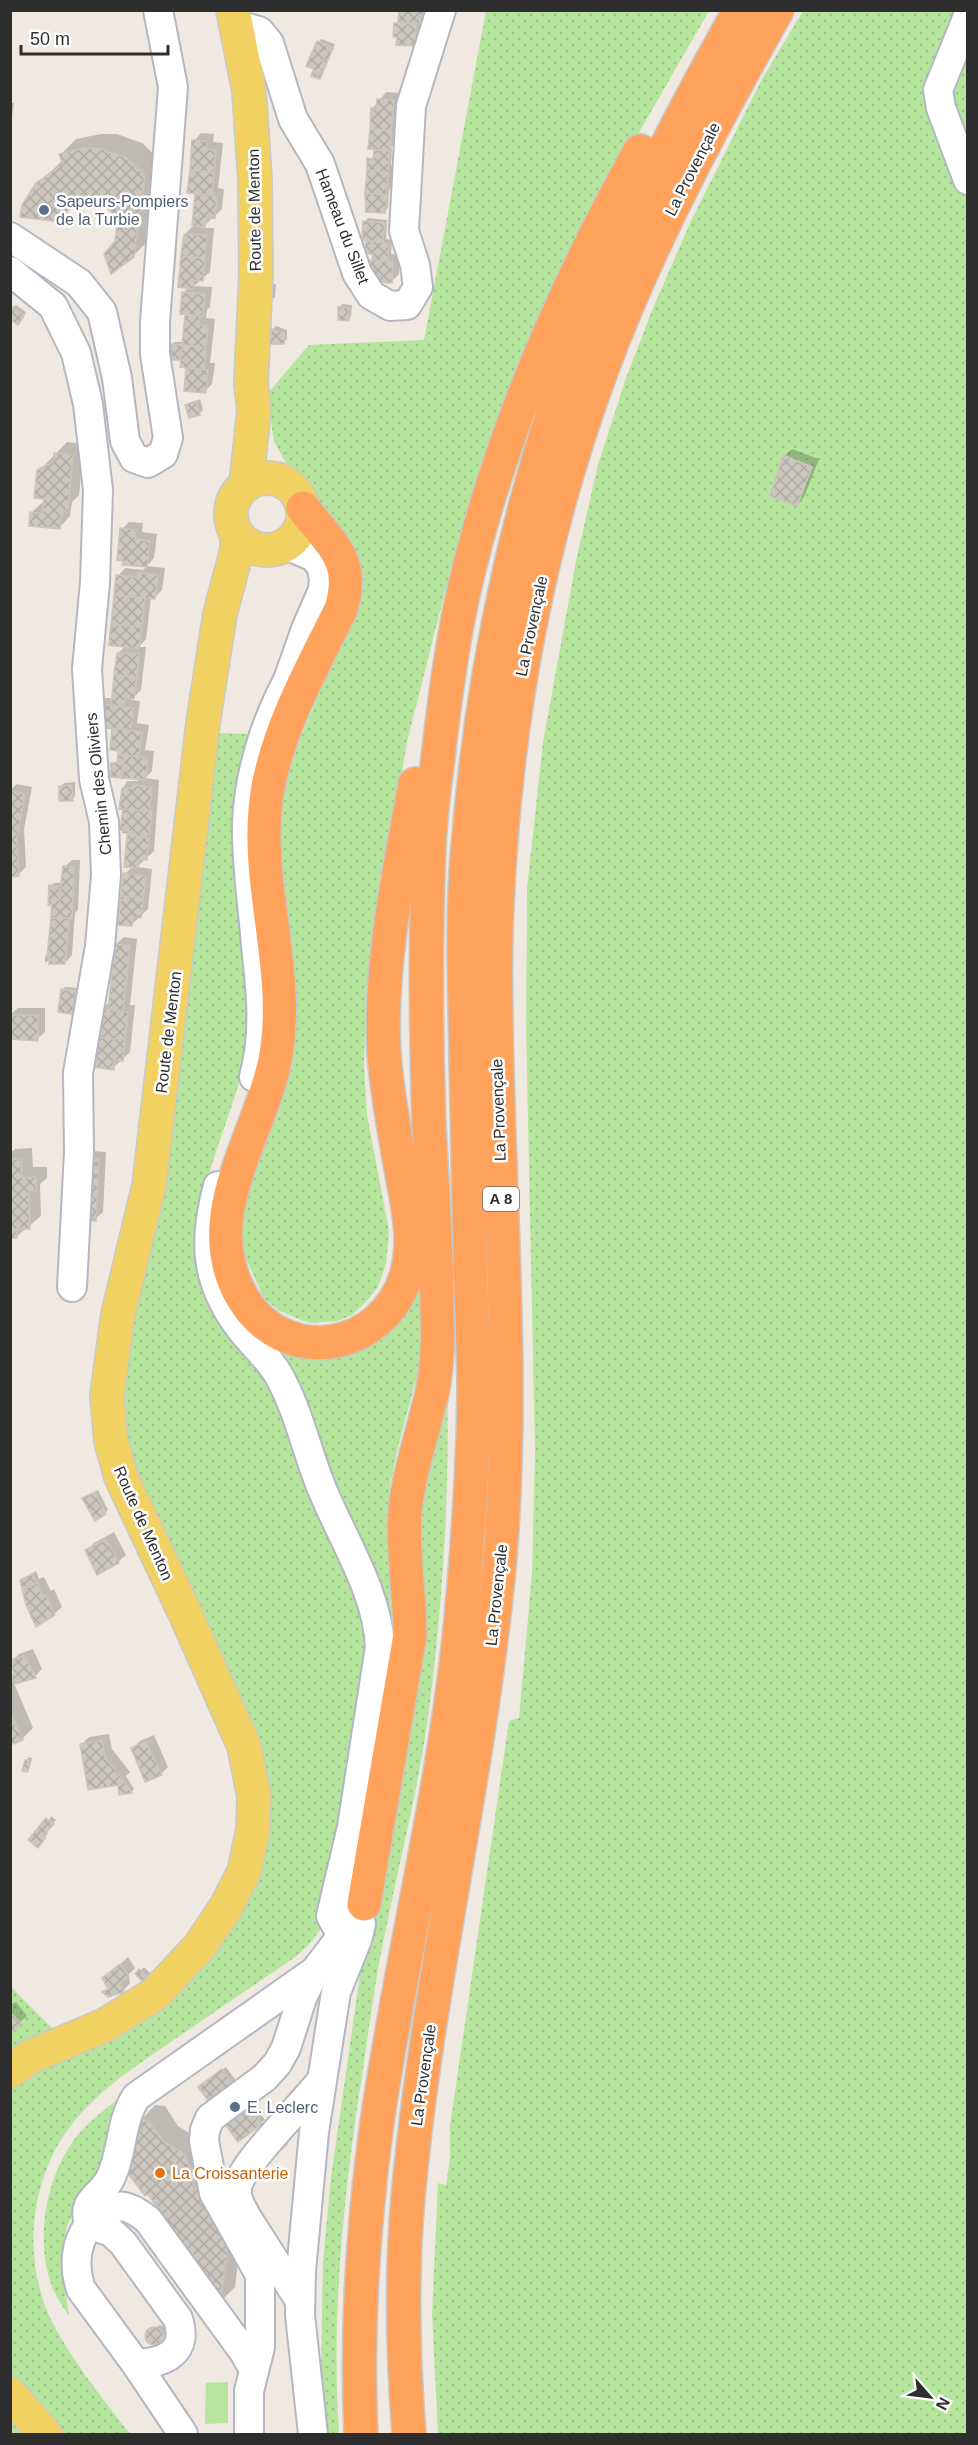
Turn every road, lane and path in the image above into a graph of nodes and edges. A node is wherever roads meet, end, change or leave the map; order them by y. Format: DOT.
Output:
graph roads {
  1 [pos="158,10"];
  2 [pos="441,10"];
  3 [pos="729,10"];
  4 [pos="740,10"];
  5 [pos="777,10"];
  6 [pos="968,16"];
  7 [pos="234,18"];
  8 [pos="968,180"];
  9 [pos="10,237"];
  10 [pos="10,271"];
  11 [pos="254,411"];
  12 [pos="282,482"];
  13 [pos="246,485"];
  14 [pos="303,508"];
  15 [pos="237,535"];
  16 [pos="278,548"];
  17 [pos="347,577"];
  18 [pos="462,600"];
  19 [pos="218,634"];
  20 [pos="288,680"];
  21 [pos="72,1287"];
  22 [pos="364,1904"];
  23 [pos="342,1936"];
  24 [pos="315,1971"];
  25 [pos="10,2071"];
  26 [pos="320,2082"];
  27 [pos="89,2224"];
  28 [pos="300,2301"];
  29 [pos="136,2364"];
  30 [pos="254,2370"];
  31 [pos="10,2394"];
  32 [pos="45,2434"];
  33 [pos="183,2434"];
  34 [pos="249,2434"];
  35 [pos="313,2434"];
  36 [pos="362,2434"];
  37 [pos="410,2434"];
  1 -- 9 [label="street"];
  2 -- 7 [label="street, Hameau du Sillet"];
  3 -- 18 [label="highway"];
  4 -- 36 [label="highway, La Provençale / A 8"];
  5 -- 37 [label="highway, La Provençale / A 8"];
  6 -- 8 [label="street"];
  7 -- 11 [label="main road, Route de Menton"];
  10 -- 21 [label="street, Chemin des Oliviers"];
  11 -- 12 [label="main road, Route de Menton"];
  11 -- 13 [label="main road, Route de Menton"];
  12 -- 13 [label="main road"];
  12 -- 14 [label="main road"];
  13 -- 15 [label="main road"];
  14 -- 16 [label="main road"];
  14 -- 17 [label="highway"];
  15 -- 16 [label="main road"];
  15 -- 19 [label="main road, Route de Menton"];
  16 -- 19 [label="main road, Route de Menton"];
  16 -- 20 [label="street"];
  17 -- 18 [label="highway"];
  17 -- 20 [label="street"];
  18 -- 22 [label="highway"];
  19 -- 25 [label="main road, Route de Menton"];
  20 -- 23 [label="street"];
  22 -- 23 [label="street"];
  22 -- 26 [label="street"];
  23 -- 24 [label="street"];
  24 -- 27 [label="street"];
  24 -- 30 [label="street"];
  26 -- 28 [label="street"];
  26 -- 28 [label="street"];
  27 -- 29 [label="street"];
  27 -- 29 [label="street"];
  27 -- 30 [label="street"];
  28 -- 35 [label="street"];
  29 -- 33 [label="street"];
  30 -- 34 [label="street"];
  31 -- 32 [label="main road"];
}
